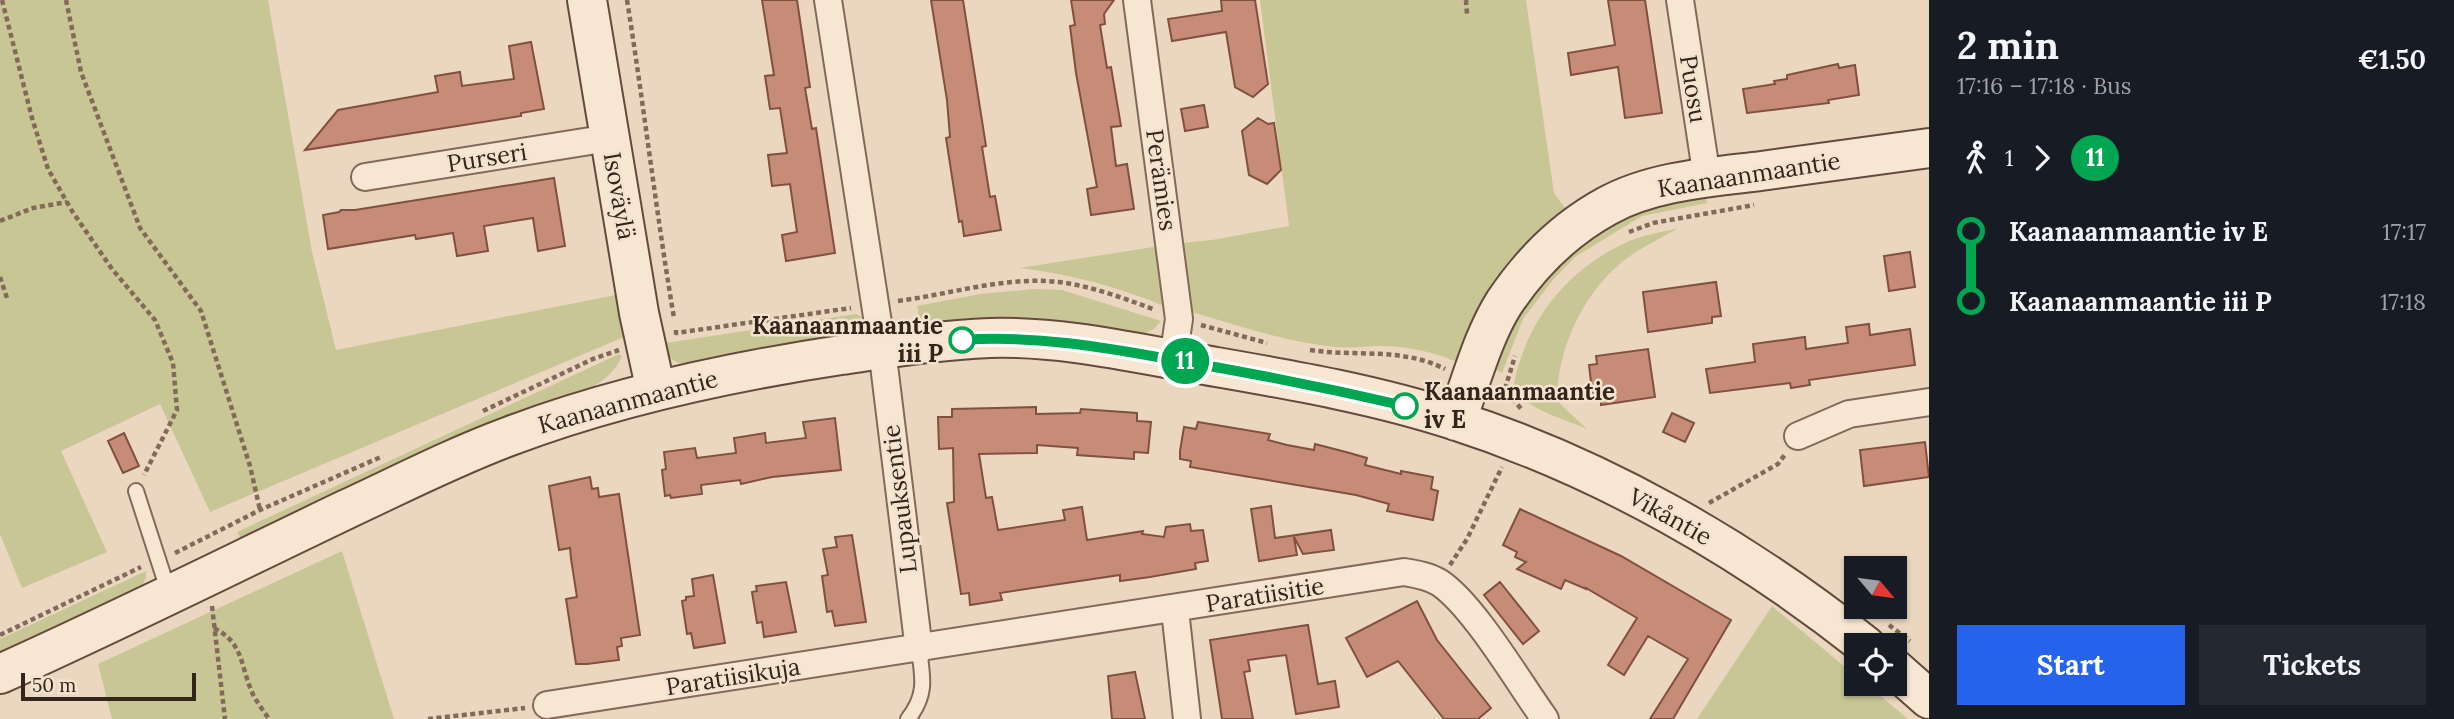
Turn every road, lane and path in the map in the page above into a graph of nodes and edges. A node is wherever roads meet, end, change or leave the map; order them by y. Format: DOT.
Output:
graph roads {
  1 [pos="2,0"];
  2 [pos="66,0"];
  3 [pos="587,0"];
  4 [pos="828,0"];
  5 [pos="1137,0"];
  6 [pos="1466,0"];
  7 [pos="1680,0"];
  8 [pos="1467,14"];
  9 [pos="609,138"];
  10 [pos="1929,148"];
  11 [pos="365,177"];
  12 [pos="1707,178"];
  13 [pos="67,202"];
  14 [pos="1755,205"];
  15 [pos="0,221"];
  16 [pos="1618,237"];
  17 [pos="0,277"];
  18 [pos="7,298"];
  19 [pos="882,349"];
  20 [pos="1515,353"];
  21 [pos="1173,359"];
  22 [pos="1505,389"];
  23 [pos="656,391"];
  24 [pos="1929,402"];
  25 [pos="1456,421"];
  26 [pos="1798,436"];
  27 [pos="1514,442"];
  28 [pos="136,491"];
  29 [pos="1709,503"];
  30 [pos="260,510"];
  31 [pos="1438,582"];
  32 [pos="170,594"];
  33 [pos="212,602"];
  34 [pos="1175,610"];
  35 [pos="214,628"];
  36 [pos="1874,633"];
  37 [pos="919,650"];
  38 [pos="1907,660"];
  39 [pos="0,674"];
  40 [pos="1929,699"];
  41 [pos="547,705"];
  42 [pos="225,719"];
  43 [pos="269,719"];
  44 [pos="428,719"];
  45 [pos="908,719"];
  46 [pos="1187,719"];
  47 [pos="1545,719"];
  1 -- 13 [label="path"];
  2 -- 30 [label="path"];
  3 -- 9 [label="street, Isoväylä"];
  4 -- 19 [label="street"];
  5 -- 21 [label="street, Perämies"];
  6 -- 8 [label="path"];
  7 -- 12 [label="street, Puosu"];
  9 -- 11 [label="street, Purseri"];
  9 -- 23 [label="street, Isoväylä"];
  10 -- 12 [label="street, Kaanaanmaantie"];
  12 -- 25 [label="street, Kaanaanmaantie"];
  13 -- 15 [label="path"];
  13 -- 28 [label="path"];
  14 -- 16 [label="path"];
  17 -- 18 [label="path"];
  19 -- 21 [label="street, Kaanaanmaantie"];
  19 -- 23 [label="street, Kaanaanmaantie"];
  19 -- 37 [label="street, Lupauksentie"];
  20 -- 22 [label="path"];
  21 -- 25 [label="street, Kaanaanmaantie"];
  23 -- 32 [label="street, Kaanaanmaantie"];
  24 -- 26 [label="street"];
  25 -- 27 [label="street, Vikåntie"];
  26 -- 29 [label="path"];
  27 -- 31 [label="path"];
  27 -- 36 [label="street, Vikåntie"];
  28 -- 32 [label="lane"];
  31 -- 34 [label="street, Paratiisitie"];
  31 -- 47 [label="street, Paratiisitie"];
  32 -- 39 [label="street, Kaanaanmaantie"];
  33 -- 35 [label="path"];
  34 -- 37 [label="street, Paratiisitie"];
  34 -- 46 [label="street"];
  35 -- 42 [label="path"];
  35 -- 43 [label="path"];
  37 -- 41 [label="street, Paratiisikuja"];
  37 -- 45 [label="lane"];
  38 -- 40 [label="street"];
  41 -- 44 [label="path"];
}
